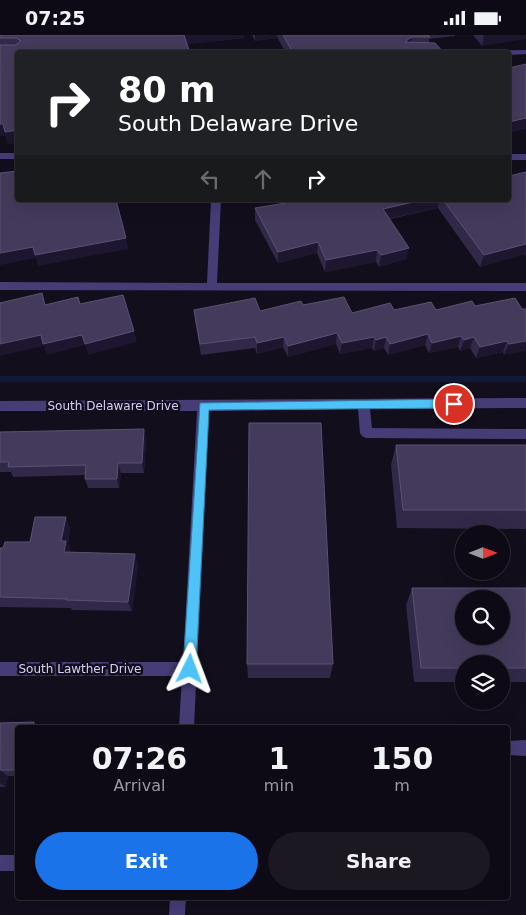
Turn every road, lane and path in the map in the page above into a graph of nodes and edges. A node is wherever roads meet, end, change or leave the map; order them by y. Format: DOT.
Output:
graph roads {
  1 [pos="511,52"];
  2 [pos="526,52"];
  3 [pos="0,156"];
  4 [pos="15,156"];
  5 [pos="511,157"];
  6 [pos="526,157"];
  7 [pos="216,202"];
  8 [pos="0,286"];
  9 [pos="212,286"];
  10 [pos="526,287"];
  11 [pos="526,403"];
  12 [pos="364,405"];
  13 [pos="0,406"];
  14 [pos="204,406"];
  15 [pos="526,434"];
  16 [pos="0,669"];
  17 [pos="190,669"];
  18 [pos="187,725"];
  19 [pos="526,747"];
  20 [pos="510,748"];
  21 [pos="0,863"];
  22 [pos="15,863"];
  23 [pos="178,900"];
  24 [pos="177,915"];
  1 -- 2 [label="street"];
  3 -- 4 [label="street"];
  5 -- 6 [label="street"];
  7 -- 9 [label="street"];
  8 -- 9 [label="street"];
  9 -- 10 [label="street"];
  11 -- 12 [label="street, South Delaware Drive"];
  12 -- 14 [label="street, South Delaware Drive"];
  12 -- 15 [label="street"];
  13 -- 14 [label="street, South Delaware Drive"];
  14 -- 17 [label="street"];
  16 -- 17 [label="street, South Lawther Drive"];
  17 -- 18 [label="street"];
  19 -- 20 [label="street"];
  21 -- 22 [label="street"];
  23 -- 24 [label="street"];
}
